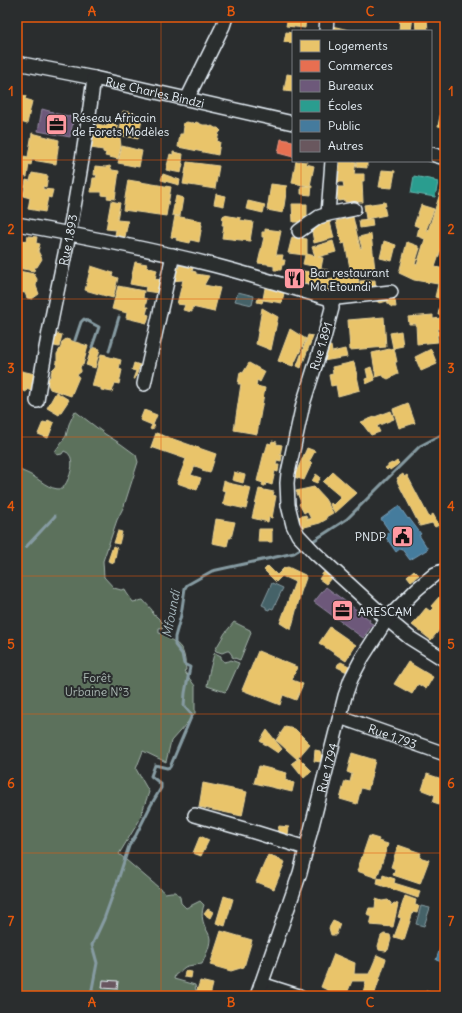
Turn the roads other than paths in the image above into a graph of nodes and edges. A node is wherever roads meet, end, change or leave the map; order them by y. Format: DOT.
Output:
graph roads {
  1 [pos="226,17"];
  2 [pos="326,17"];
  3 [pos="326,30"];
  4 [pos="17,62"];
  5 [pos="94,78"];
  6 [pos="187,100"];
  7 [pos="292,123"];
  8 [pos="432,154"];
  9 [pos="445,158"];
  10 [pos="332,162"];
  11 [pos="354,209"];
  12 [pos="328,214"];
  13 [pos="17,224"];
  14 [pos="299,231"];
  15 [pos="69,233"];
  16 [pos="173,255"];
  17 [pos="391,292"];
  18 [pos="331,301"];
  19 [pos="144,384"];
  20 [pos="37,401"];
  21 [pos="445,570"];
  22 [pos="387,619"];
  23 [pos="445,660"];
  24 [pos="340,716"];
  25 [pos="445,754"];
  26 [pos="195,815"];
  27 [pos="306,848"];
  28 [pos="259,990"];
  29 [pos="299,996"];
  1 -- 6 [label="street"];
  2 -- 3 [label="street"];
  4 -- 5 [label="street, Rue Charles Bindzi"];
  5 -- 6 [label="street, Rue Charles Bindzi"];
  5 -- 15 [label="street, Rue 1.893"];
  6 -- 7 [label="street, Rue Charles Bindzi"];
  8 -- 9 [label="street"];
  10 -- 12 [label="street"];
  11 -- 12 [label="street"];
  12 -- 14 [label="street"];
  13 -- 15 [label="street"];
  15 -- 16 [label="street"];
  15 -- 20 [label="street, Rue 1.893"];
  16 -- 18 [label="street"];
  16 -- 19 [label="street"];
  17 -- 18 [label="street"];
  18 -- 22 [label="street, Rue 1.891"];
  21 -- 22 [label="street, Rue 1.794"];
  22 -- 23 [label="street, Rue 1.891"];
  22 -- 24 [label="street, Rue 1.794"];
  24 -- 25 [label="street, Rue 1.793"];
  24 -- 27 [label="street, Rue 1.794"];
  26 -- 27 [label="street"];
  27 -- 28 [label="street, Rue 1.794"];
  28 -- 29 [label="street"];
}
